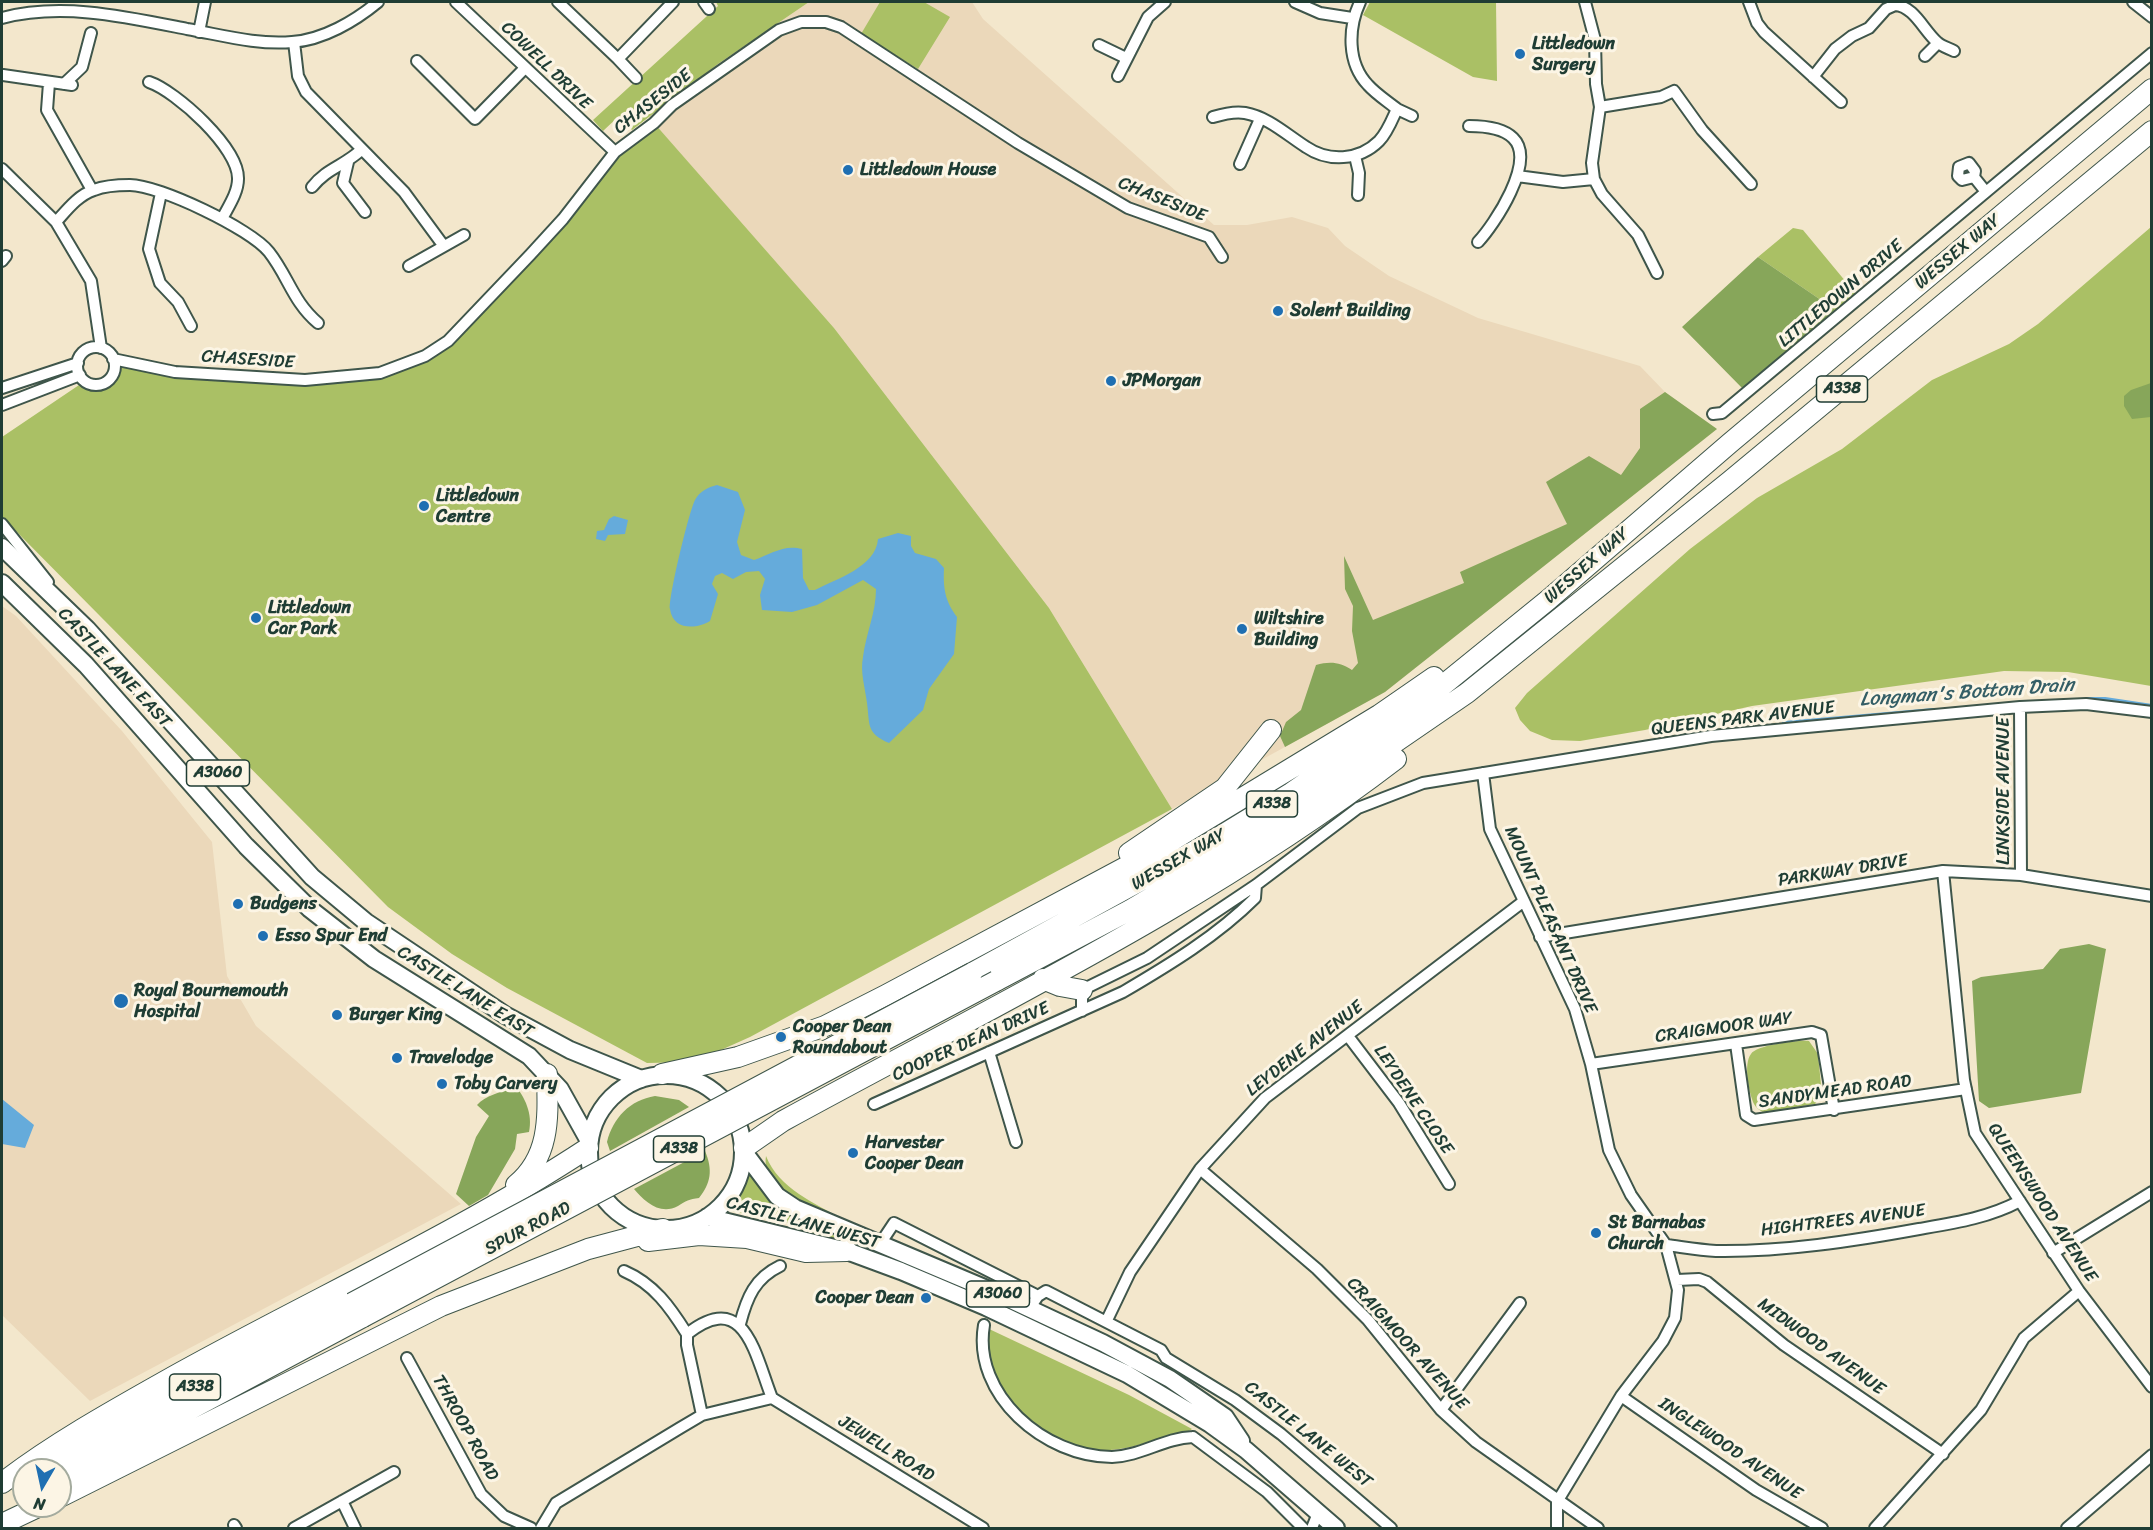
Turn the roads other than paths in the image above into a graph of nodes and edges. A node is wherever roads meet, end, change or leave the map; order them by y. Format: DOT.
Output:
graph roads {
  1 [pos="204,2"];
  2 [pos="378,2"];
  3 [pos="456,2"];
  4 [pos="558,2"];
  5 [pos="674,2"];
  6 [pos="1166,2"];
  7 [pos="1295,2"];
  8 [pos="1360,2"];
  9 [pos="1585,2"];
  10 [pos="1749,2"];
  11 [pos="2133,2"];
  12 [pos="22,7"];
  13 [pos="2151,17"];
  14 [pos="2,18"];
  15 [pos="1353,18"];
  16 [pos="199,32"];
  17 [pos="91,33"];
  18 [pos="294,42"];
  19 [pos="1938,43"];
  20 [pos="1099,45"];
  21 [pos="1954,51"];
  22 [pos="2151,53"];
  23 [pos="1925,56"];
  24 [pos="1126,58"];
  25 [pos="618,59"];
  26 [pos="417,61"];
  27 [pos="525,68"];
  28 [pos="3,75"];
  29 [pos="1118,76"];
  30 [pos="1813,77"];
  31 [pos="636,78"];
  32 [pos="149,82"];
  33 [pos="49,83"];
  34 [pos="1683,84"];
  35 [pos="2151,89"];
  36 [pos="1674,92"];
  37 [pos="1841,102"];
  38 [pos="1600,107"];
  39 [pos="1397,109"];
  40 [pos="1412,116"];
  41 [pos="1213,117"];
  42 [pos="1260,119"];
  43 [pos="1469,126"];
  44 [pos="2151,131"];
  45 [pos="361,150"];
  46 [pos="615,152"];
  47 [pos="1355,156"];
  48 [pos="348,162"];
  49 [pos="1240,164"];
  50 [pos="2,169"];
  51 [pos="1517,176"];
  52 [pos="1974,177"];
  53 [pos="1594,179"];
  54 [pos="1751,184"];
  55 [pos="312,187"];
  56 [pos="92,190"];
  57 [pos="1986,192"];
  58 [pos="161,193"];
  59 [pos="1358,195"];
  60 [pos="365,212"];
  61 [pos="222,219"];
  62 [pos="56,222"];
  63 [pos="464,235"];
  64 [pos="1478,242"];
  65 [pos="443,245"];
  66 [pos="1222,257"];
  67 [pos="409,266"];
  68 [pos="1657,273"];
  69 [pos="318,323"];
  70 [pos="191,326"];
  71 [pos="99,345"];
  72 [pos="113,359"];
  73 [pos="78,363"];
  74 [pos="80,375"];
  75 [pos="2,388"];
  76 [pos="2,405"];
  77 [pos="1713,414"];
  78 [pos="2,524"];
  79 [pos="4,537"];
  80 [pos="2,583"];
  81 [pos="1548,600"];
  82 [pos="1530,644"];
  83 [pos="2020,707"];
  84 [pos="2151,712"];
  85 [pos="1271,730"];
  86 [pos="1483,773"];
  87 [pos="1943,871"];
  88 [pos="2021,875"];
  89 [pos="1256,885"];
  90 [pos="2151,896"];
  91 [pos="1524,902"];
  92 [pos="1540,937"];
  93 [pos="966,953"];
  94 [pos="972,973"];
  95 [pos="1043,979"];
  96 [pos="996,981"];
  97 [pos="1082,990"];
  98 [pos="1082,1011"];
  99 [pos="1348,1036"];
  100 [pos="1736,1044"];
  101 [pos="989,1052"];
  102 [pos="1591,1064"];
  103 [pos="547,1074"];
  104 [pos="662,1074"];
  105 [pos="640,1078"];
  106 [pos="1966,1089"];
  107 [pos="874,1104"];
  108 [pos="1834,1110"];
  109 [pos="1016,1142"];
  110 [pos="589,1145"];
  111 [pos="744,1150"];
  112 [pos="1200,1169"];
  113 [pos="1449,1184"];
  114 [pos="2151,1192"];
  115 [pos="2020,1201"];
  116 [pos="494,1205"];
  117 [pos="707,1217"];
  118 [pos="663,1229"];
  119 [pos="880,1244"];
  120 [pos="1666,1245"];
  121 [pos="600,1246"];
  122 [pos="847,1251"];
  123 [pos="2053,1253"];
  124 [pos="780,1266"];
  125 [pos="624,1271"];
  126 [pos="1677,1280"];
  127 [pos="2079,1291"];
  128 [pos="1033,1302"];
  129 [pos="1520,1303"];
  130 [pos="357,1310"];
  131 [pos="1107,1320"];
  132 [pos="740,1324"];
  133 [pos="984,1325"];
  134 [pos="687,1334"];
  135 [pos="407,1358"];
  136 [pos="1163,1366"];
  137 [pos="1127,1374"];
  138 [pos="2151,1387"];
  139 [pos="1622,1396"];
  140 [pos="772,1398"];
  141 [pos="1441,1410"];
  142 [pos="702,1416"];
  143 [pos="1210,1424"];
  144 [pos="1193,1437"];
  145 [pos="1246,1450"];
  146 [pos="1943,1454"];
  147 [pos="2151,1455"];
  148 [pos="62,1458"];
  149 [pos="72,1472"];
  150 [pos="394,1472"];
  151 [pos="2,1483"];
  152 [pos="72,1491"];
  153 [pos="342,1502"];
  154 [pos="1557,1502"];
  155 [pos="1315,1521"];
  156 [pos="294,1528"];
  157 [pos="355,1528"];
  158 [pos="531,1528"];
  159 [pos="541,1528"];
  160 [pos="983,1528"];
  161 [pos="1303,1528"];
  162 [pos="1336,1528"];
  163 [pos="1391,1528"];
  164 [pos="1557,1528"];
  165 [pos="1598,1528"];
  166 [pos="1822,1528"];
  167 [pos="1875,1528"];
  168 [pos="2067,1528"];
  1 -- 16 [label="street"];
  2 -- 18 [label="street"];
  3 -- 27 [label="street, COWELL DRIVE"];
  4 -- 25 [label="street"];
  5 -- 25 [label="street"];
  6 -- 24 [label="street"];
  7 -- 15 [label="street"];
  8 -- 15 [label="street"];
  9 -- 38 [label="street"];
  10 -- 30 [label="street"];
  11 -- 13 [label="street"];
  12 -- 14 [label="street"];
  12 -- 16 [label="street"];
  15 -- 39 [label="street"];
  16 -- 18 [label="street"];
  17 -- 33 [label="street"];
  18 -- 45 [label="street"];
  19 -- 21 [label="street"];
  19 -- 23 [label="street"];
  19 -- 30 [label="street"];
  20 -- 24 [label="street"];
  22 -- 57 [label="street, LITTLEDOWN DRIVE"];
  24 -- 29 [label="street"];
  25 -- 31 [label="street"];
  26 -- 27 [label="street"];
  27 -- 46 [label="street, COWELL DRIVE"];
  28 -- 33 [label="street"];
  30 -- 37 [label="street"];
  32 -- 61 [label="street"];
  33 -- 56 [label="street"];
  34 -- 36 [label="street"];
  35 -- 81 [label="highway, WESSEX WAY / A338"];
  36 -- 38 [label="street"];
  36 -- 54 [label="street"];
  38 -- 53 [label="street"];
  39 -- 40 [label="street"];
  39 -- 47 [label="street"];
  41 -- 42 [label="street"];
  42 -- 47 [label="street"];
  42 -- 49 [label="street"];
  43 -- 51 [label="street"];
  44 -- 82 [label="highway, WESSEX WAY / A338"];
  45 -- 48 [label="street"];
  45 -- 65 [label="street"];
  46 -- 66 [label="street, CHASESIDE"];
  46 -- 72 [label="street, CHASESIDE"];
  47 -- 59 [label="street"];
  48 -- 55 [label="street"];
  48 -- 60 [label="street"];
  50 -- 62 [label="street"];
  51 -- 53 [label="street"];
  51 -- 64 [label="street"];
  52 -- 57 [label="street"];
  53 -- 68 [label="street"];
  56 -- 58 [label="street"];
  56 -- 62 [label="street"];
  57 -- 77 [label="street, LITTLEDOWN DRIVE"];
  58 -- 61 [label="street"];
  58 -- 70 [label="street"];
  61 -- 69 [label="street"];
  62 -- 71 [label="street"];
  63 -- 65 [label="street"];
  65 -- 67 [label="street"];
  71 -- 72 [label="street"];
  71 -- 73 [label="street"];
  72 -- 74 [label="street"];
  73 -- 74 [label="street"];
  73 -- 75 [label="street"];
  74 -- 76 [label="street"];
  78 -- 79 [label="street, CASTLE LANE EAST"];
  79 -- 105 [label="main road, CASTLE LANE EAST / A3060"];
  80 -- 103 [label="main road, CASTLE LANE EAST / A3060"];
  81 -- 93 [label="highway"];
  81 -- 94 [label="highway, WESSEX WAY / A338"];
  82 -- 95 [label="highway"];
  82 -- 96 [label="highway, WESSEX WAY / A338"];
  83 -- 84 [label="street, QUEENS PARK AVENUE"];
  83 -- 86 [label="street, QUEENS PARK AVENUE"];
  83 -- 88 [label="street, LINKSIDE AVENUE"];
  85 -- 93 [label="highway"];
  86 -- 89 [label="street, COOPER DEAN DRIVE"];
  86 -- 91 [label="street, MOUNT PLEASANT DRIVE"];
  87 -- 88 [label="street, PARKWAY DRIVE"];
  87 -- 92 [label="street, PARKWAY DRIVE"];
  87 -- 106 [label="street, QUEENSWOOD AVENUE"];
  88 -- 90 [label="street, PARKWAY DRIVE"];
  89 -- 97 [label="street, COOPER DEAN DRIVE"];
  89 -- 98 [label="street, COOPER DEAN DRIVE"];
  91 -- 92 [label="street, MOUNT PLEASANT DRIVE"];
  91 -- 99 [label="street, LEYDENE AVENUE"];
  92 -- 102 [label="street, MOUNT PLEASANT DRIVE"];
  93 -- 104 [label="highway"];
  94 -- 130 [label="highway, SPUR ROAD / A338, bridge"];
  95 -- 97 [label="highway"];
  95 -- 111 [label="highway"];
  96 -- 130 [label="highway, SPUR ROAD / A338, bridge"];
  97 -- 98 [label="street"];
  98 -- 101 [label="street, COOPER DEAN DRIVE"];
  99 -- 112 [label="street, LEYDENE AVENUE"];
  99 -- 113 [label="street, LEYDENE CLOSE"];
  100 -- 102 [label="street, CRAIGMOOR WAY"];
  100 -- 108 [label="street, SANDYMEAD ROAD"];
  100 -- 108 [label="street, CRAIGMOOR WAY"];
  101 -- 107 [label="street, COOPER DEAN DRIVE"];
  101 -- 109 [label="street"];
  102 -- 120 [label="street, MOUNT PLEASANT DRIVE"];
  103 -- 110 [label="main road, CASTLE LANE EAST / A3060"];
  103 -- 116 [label="highway"];
  104 -- 105 [label="main road"];
  104 -- 111 [label="main road"];
  105 -- 110 [label="main road"];
  106 -- 108 [label="street, SANDYMEAD ROAD"];
  106 -- 115 [label="street, QUEENSWOOD AVENUE"];
  110 -- 116 [label="highway"];
  110 -- 118 [label="main road"];
  111 -- 117 [label="main road"];
  111 -- 119 [label="main road, CASTLE LANE WEST / A3060"];
  112 -- 131 [label="street, LEYDENE AVENUE"];
  112 -- 141 [label="street, CRAIGMOOR AVENUE"];
  114 -- 123 [label="street"];
  115 -- 120 [label="street, HIGHTREES AVENUE"];
  115 -- 123 [label="street, QUEENSWOOD AVENUE"];
  116 -- 151 [label="highway"];
  117 -- 118 [label="main road"];
  117 -- 122 [label="main road, CASTLE LANE WEST / A3060"];
  118 -- 121 [label="highway"];
  119 -- 128 [label="main road, CASTLE LANE WEST / A3060"];
  119 -- 128 [label="street, CASTLE LANE WEST"];
  120 -- 126 [label="street, MOUNT PLEASANT DRIVE"];
  121 -- 122 [label="highway"];
  121 -- 152 [label="highway"];
  122 -- 137 [label="main road, CASTLE LANE WEST / A3060"];
  123 -- 127 [label="street, QUEENSWOOD AVENUE"];
  124 -- 132 [label="street"];
  125 -- 134 [label="street"];
  126 -- 139 [label="street, MOUNT PLEASANT DRIVE"];
  126 -- 146 [label="street, MIDWOOD AVENUE"];
  127 -- 138 [label="street, QUEENSWOOD AVENUE"];
  127 -- 146 [label="street"];
  128 -- 131 [label="street, CASTLE LANE WEST"];
  128 -- 136 [label="main road, CASTLE LANE WEST / A3060"];
  128 -- 137 [label="main road"];
  129 -- 141 [label="street"];
  130 -- 148 [label="highway, SPUR ROAD / A338"];
  130 -- 149 [label="highway, SPUR ROAD / A338"];
  131 -- 136 [label="street, CASTLE LANE WEST"];
  132 -- 134 [label="street"];
  132 -- 140 [label="street"];
  133 -- 144 [label="street"];
  134 -- 142 [label="street"];
  135 -- 158 [label="street, THROOP ROAD"];
  136 -- 145 [label="main road, CASTLE LANE WEST / A3060"];
  136 -- 163 [label="street, CASTLE LANE WEST"];
  137 -- 143 [label="main road, CASTLE LANE WEST / A3060"];
  139 -- 154 [label="street, MOUNT PLEASANT DRIVE"];
  139 -- 166 [label="street, INGLEWOOD AVENUE"];
  140 -- 142 [label="street"];
  140 -- 160 [label="street, JEWELL ROAD"];
  141 -- 154 [label="street, CRAIGMOOR AVENUE"];
  142 -- 159 [label="street"];
  143 -- 144 [label="street"];
  143 -- 145 [label="main road, CASTLE LANE WEST / A3060"];
  144 -- 161 [label="street"];
  145 -- 155 [label="main road, CASTLE LANE WEST / A3060"];
  146 -- 167 [label="street"];
  147 -- 168 [label="street"];
  150 -- 153 [label="street"];
  153 -- 156 [label="street"];
  153 -- 157 [label="street"];
  154 -- 164 [label="street"];
  154 -- 165 [label="street, CRAIGMOOR AVENUE"];
  155 -- 162 [label="main road, CASTLE LANE WEST / A3060"];
}
